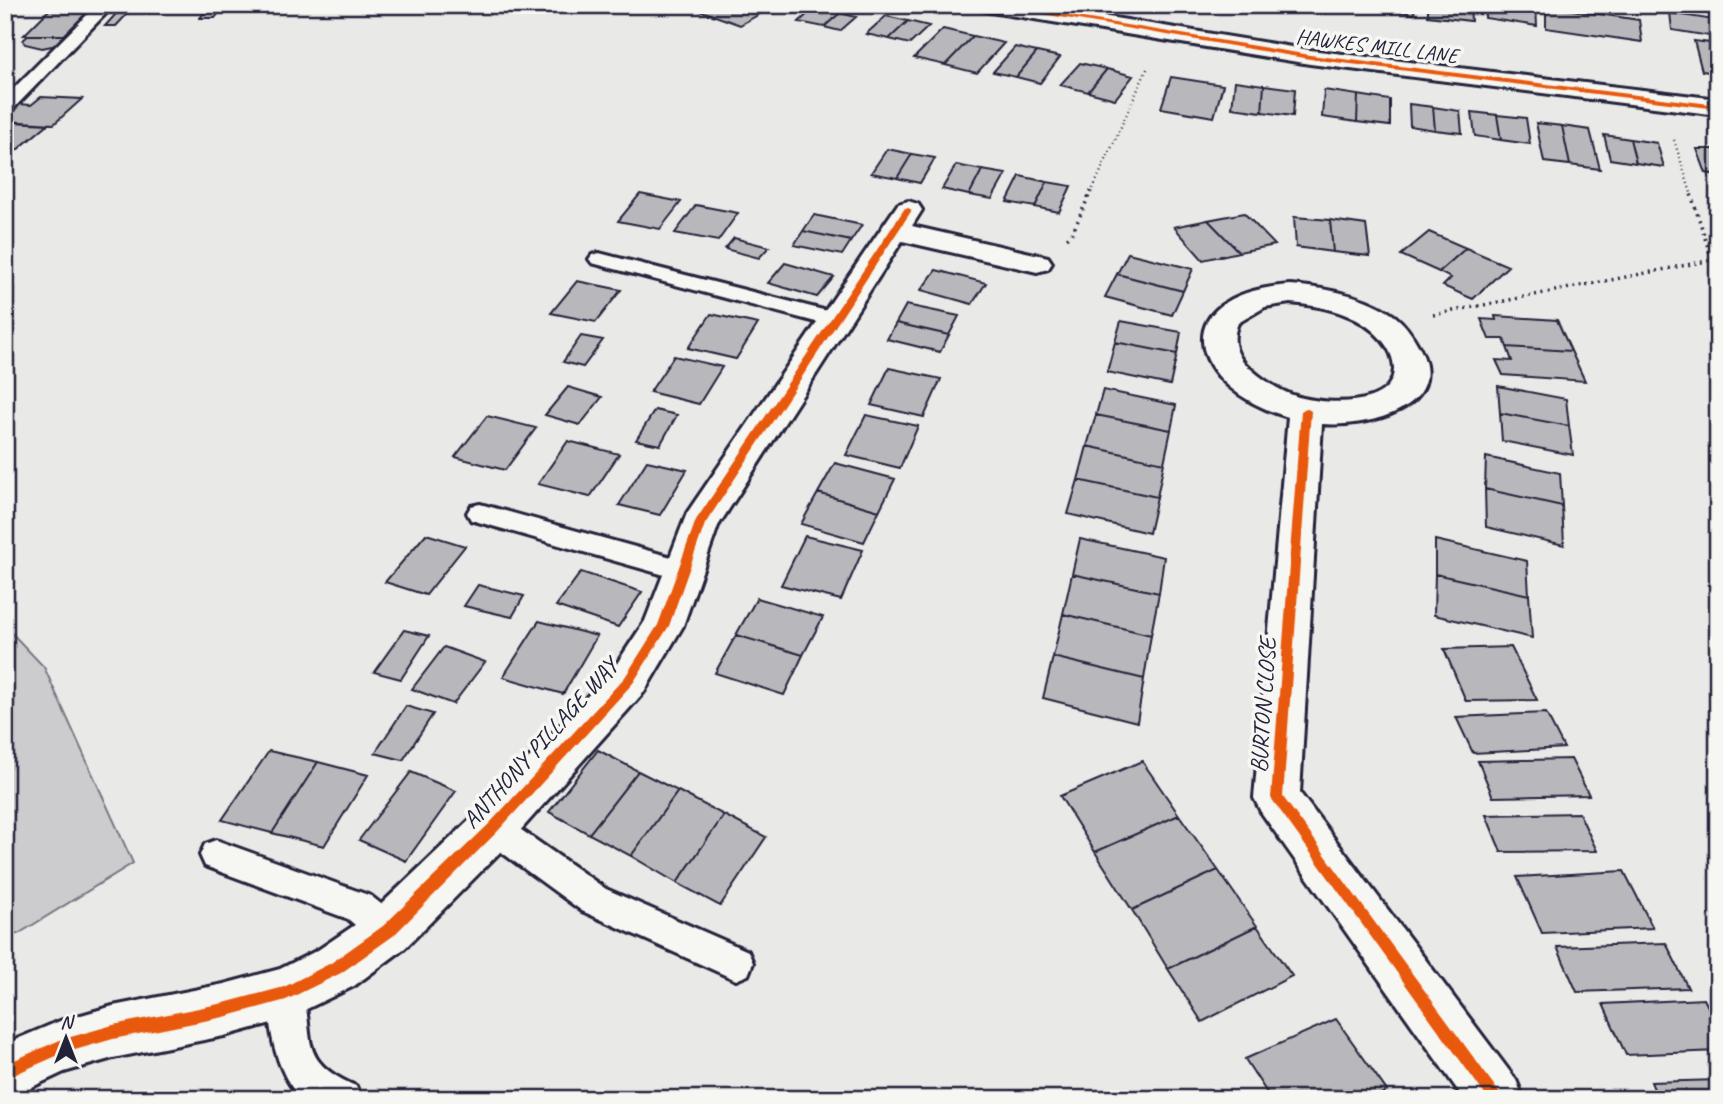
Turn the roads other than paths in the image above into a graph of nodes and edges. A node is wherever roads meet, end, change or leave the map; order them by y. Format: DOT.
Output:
graph roads {
  1 [pos="106,5"];
  2 [pos="991,5"];
  3 [pos="5,107"];
  4 [pos="1718,107"];
  5 [pos="599,259"];
  6 [pos="1037,262"];
  7 [pos="835,320"];
  8 [pos="1306,411"];
  9 [pos="480,513"];
  10 [pos="682,570"];
  11 [pos="493,828"];
  12 [pos="216,855"];
  13 [pos="388,931"];
  14 [pos="736,963"];
  15 [pos="285,993"];
  16 [pos="5,1075"];
  17 [pos="343,1099"];
  18 [pos="1497,1099"];
  1 -- 3 [label="lane"];
  2 -- 4 [label="street, HAWKES MILL LANE"];
  5 -- 7 [label="lane"];
  6 -- 7 [label="street, ANTHONY PILLAGE WAY"];
  7 -- 10 [label="street, ANTHONY PILLAGE WAY"];
  8 -- 8 [label="street"];
  8 -- 18 [label="street, BURTON CLOSE"];
  9 -- 10 [label="lane"];
  10 -- 11 [label="street, ANTHONY PILLAGE WAY"];
  11 -- 13 [label="street, ANTHONY PILLAGE WAY"];
  11 -- 14 [label="lane"];
  12 -- 13 [label="lane"];
  13 -- 15 [label="street, ANTHONY PILLAGE WAY"];
  15 -- 16 [label="street, ANTHONY PILLAGE WAY"];
  15 -- 17 [label="lane"];
}
